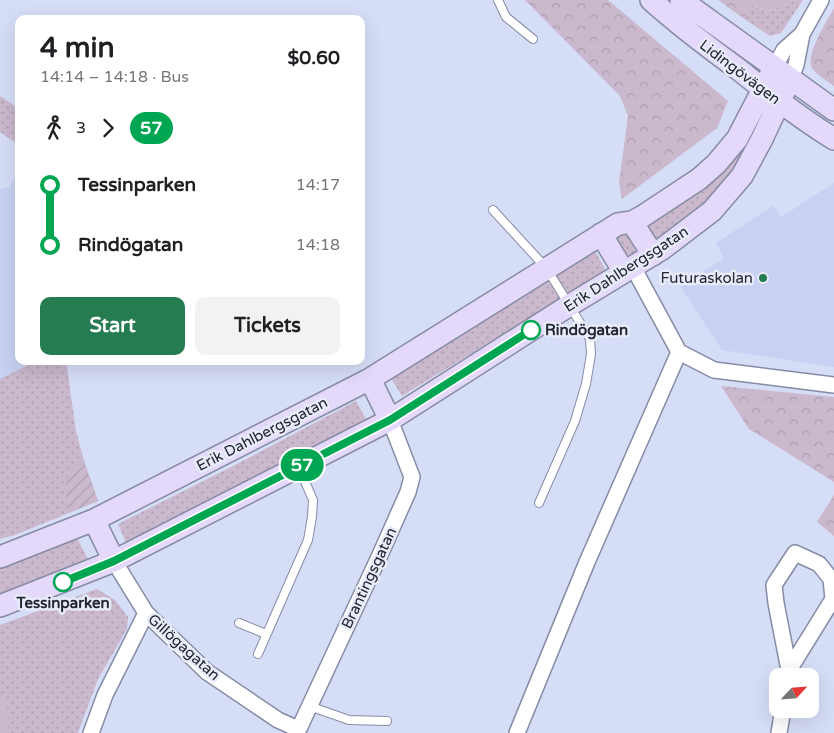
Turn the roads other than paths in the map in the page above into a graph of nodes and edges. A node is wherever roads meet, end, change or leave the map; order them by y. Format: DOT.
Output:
graph roads {
  1 [pos="498,0"];
  2 [pos="651,0"];
  3 [pos="681,0"];
  4 [pos="821,0"];
  5 [pos="533,39"];
  6 [pos="782,74"];
  7 [pos="763,90"];
  8 [pos="780,102"];
  9 [pos="834,110"];
  10 [pos="834,139"];
  11 [pos="493,210"];
  12 [pos="632,222"];
  13 [pos="601,234"];
  14 [pos="653,255"];
  15 [pos="546,269"];
  16 [pos="628,269"];
  17 [pos="570,305"];
  18 [pos="678,352"];
  19 [pos="370,379"];
  20 [pos="834,384"];
  21 [pos="390,420"];
  22 [pos="298,467"];
  23 [pos="539,503"];
  24 [pos="94,520"];
  25 [pos="0,557"];
  26 [pos="114,561"];
  27 [pos="0,606"];
  28 [pos="146,614"];
  29 [pos="239,624"];
  30 [pos="266,634"];
  31 [pos="258,654"];
  32 [pos="789,673"];
  33 [pos="309,706"];
  34 [pos="782,718"];
  35 [pos="387,721"];
  36 [pos="298,731"];
  37 [pos="91,733"];
  38 [pos="517,733"];
  39 [pos="779,733"];
  1 -- 5 [label="lane"];
  2 -- 7 [label="street, Lidingövägen"];
  3 -- 6 [label="street, Lidingövägen"];
  4 -- 6 [label="street"];
  6 -- 7 [label="street, Erik Dahlbergsgatan"];
  6 -- 8 [label="street, Erik Dahlbergsgatan"];
  6 -- 9 [label="street, Lidingövägen"];
  7 -- 8 [label="street, Lidingövägen"];
  7 -- 12 [label="street, Erik Dahlbergsgatan"];
  8 -- 10 [label="street, Lidingövägen"];
  8 -- 14 [label="street, Erik Dahlbergsgatan"];
  11 -- 15 [label="lane"];
  12 -- 13 [label="street, Erik Dahlbergsgatan"];
  12 -- 14 [label="street"];
  13 -- 15 [label="street, Erik Dahlbergsgatan"];
  13 -- 16 [label="street"];
  14 -- 16 [label="street, Erik Dahlbergsgatan"];
  15 -- 17 [label="lane"];
  15 -- 19 [label="street, Erik Dahlbergsgatan"];
  16 -- 17 [label="street, Erik Dahlbergsgatan"];
  16 -- 18 [label="street"];
  17 -- 21 [label="street, Erik Dahlbergsgatan"];
  17 -- 23 [label="lane"];
  18 -- 20 [label="street"];
  18 -- 38 [label="street"];
  19 -- 21 [label="street"];
  19 -- 24 [label="street, Erik Dahlbergsgatan"];
  21 -- 22 [label="street, Erik Dahlbergsgatan"];
  21 -- 33 [label="street, Brantingsgatan"];
  22 -- 26 [label="street, Erik Dahlbergsgatan"];
  22 -- 30 [label="lane"];
  24 -- 25 [label="street, Erik Dahlbergsgatan"];
  24 -- 26 [label="street"];
  26 -- 27 [label="street, Erik Dahlbergsgatan"];
  26 -- 28 [label="street, Gillögagatan"];
  28 -- 36 [label="street, Gillögagatan"];
  28 -- 37 [label="street"];
  29 -- 30 [label="lane"];
  30 -- 31 [label="lane"];
  32 -- 32 [label="street"];
  33 -- 35 [label="lane"];
  33 -- 36 [label="street, Brantingsgatan"];
  34 -- 39 [label="street"];
}
